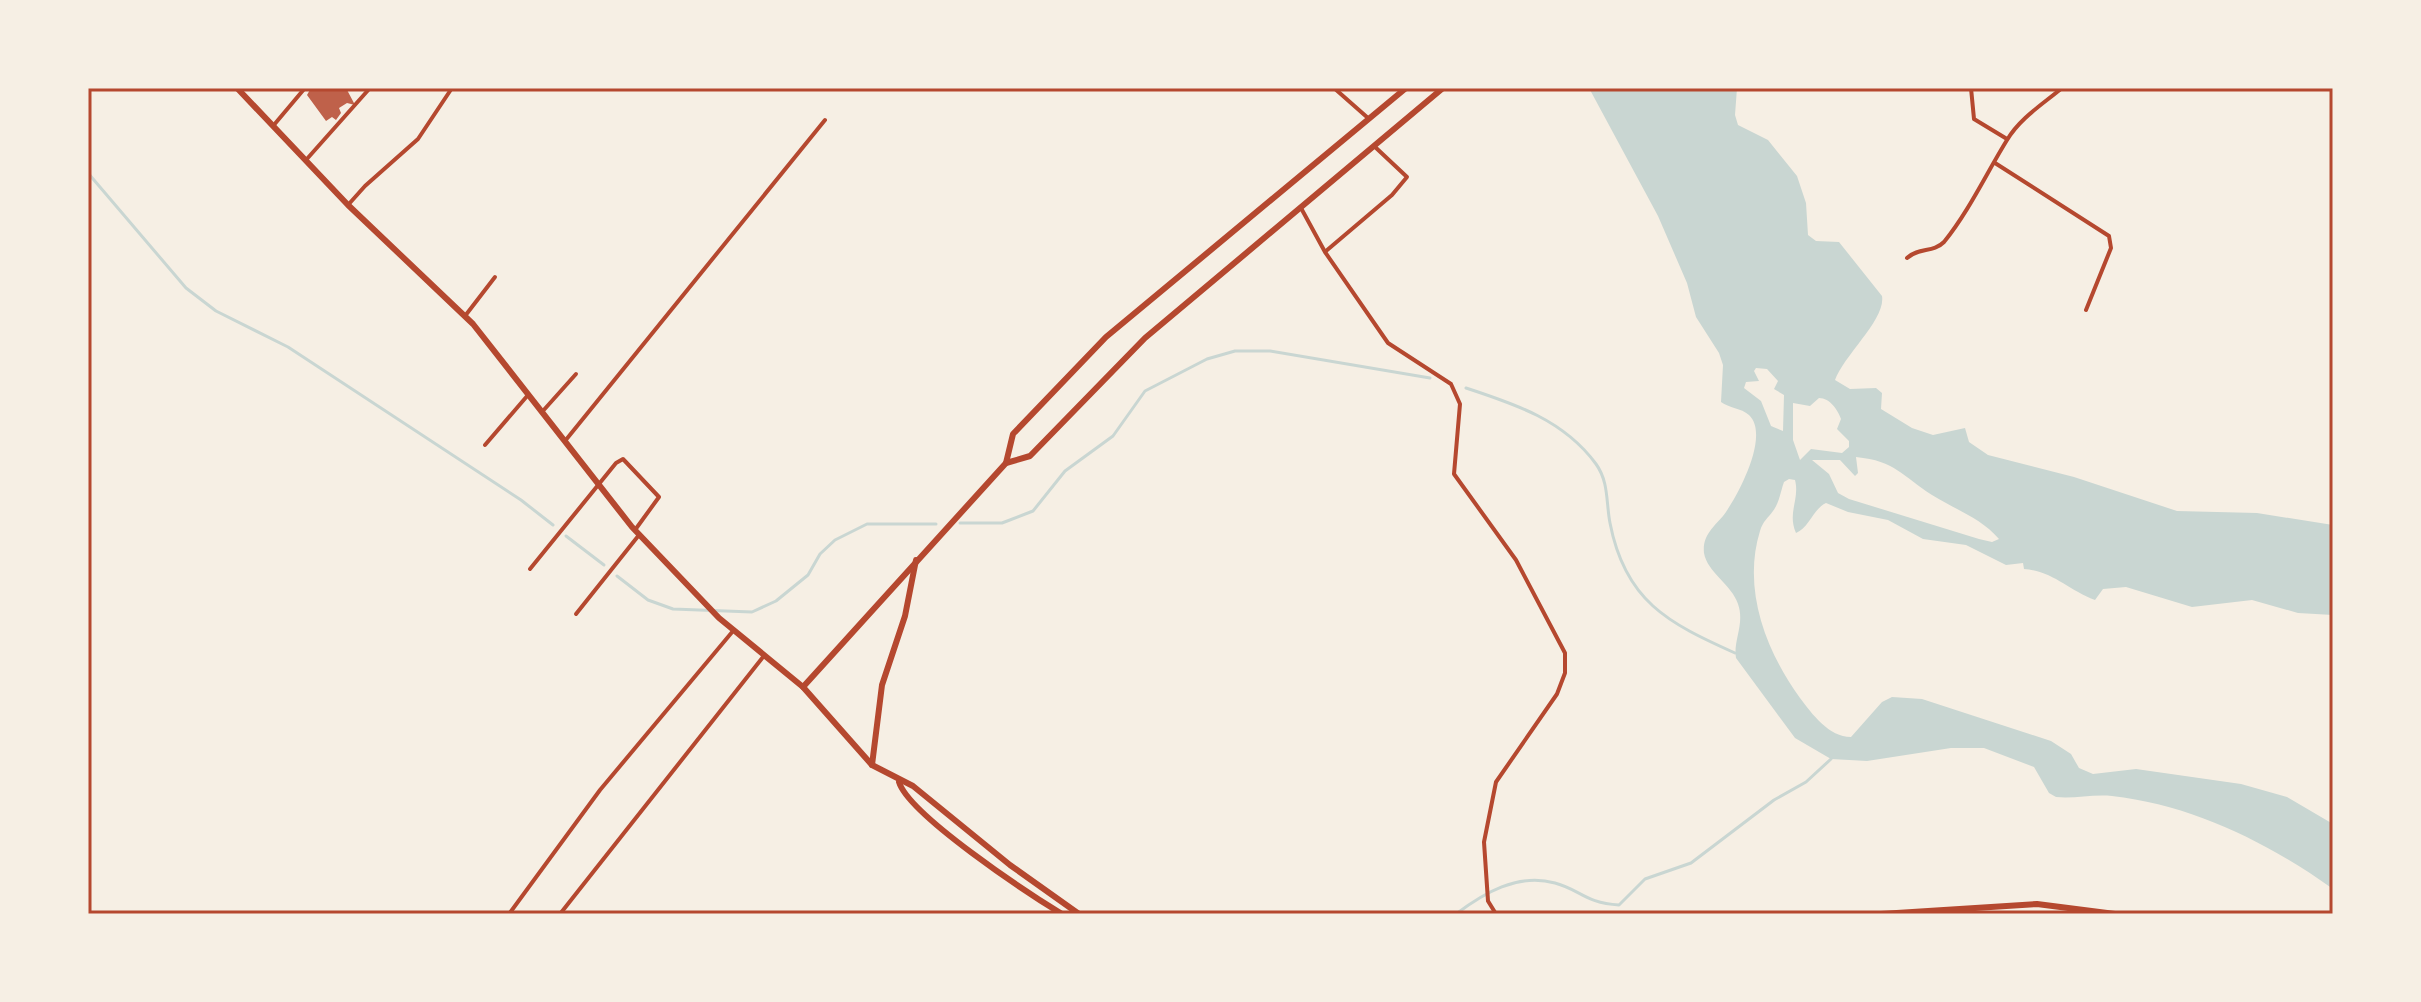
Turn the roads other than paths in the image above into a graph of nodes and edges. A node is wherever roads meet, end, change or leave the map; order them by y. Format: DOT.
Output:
graph roads {
  1 [pos="237,88"];
  2 [pos="305,88"];
  3 [pos="370,88"];
  4 [pos="452,88"];
  5 [pos="1334,88"];
  6 [pos="1406,88"];
  7 [pos="1443,88"];
  8 [pos="1971,88"];
  9 [pos="2062,88"];
  10 [pos="1368,118"];
  11 [pos="825,120"];
  12 [pos="273,126"];
  13 [pos="2007,139"];
  14 [pos="1372,144"];
  15 [pos="306,160"];
  16 [pos="1995,163"];
  17 [pos="348,205"];
  18 [pos="1300,205"];
  19 [pos="1325,252"];
  20 [pos="1907,258"];
  21 [pos="495,277"];
  22 [pos="2086,310"];
  23 [pos="465,316"];
  24 [pos="576,374"];
  25 [pos="528,395"];
  26 [pos="542,412"];
  27 [pos="565,441"];
  28 [pos="485,445"];
  29 [pos="1006,463"];
  30 [pos="598,485"];
  31 [pos="637,532"];
  32 [pos="916,560"];
  33 [pos="530,569"];
  34 [pos="576,614"];
  35 [pos="733,631"];
  36 [pos="763,657"];
  37 [pos="803,687"];
  38 [pos="872,765"];
  39 [pos="899,782"];
  40 [pos="1990,904"];
  41 [pos="509,914"];
  42 [pos="560,914"];
  43 [pos="1062,914"];
  44 [pos="1079,914"];
  45 [pos="1496,914"];
  46 [pos="1881,914"];
  47 [pos="1983,914"];
  48 [pos="2115,914"];
  1 -- 12 [label="street"];
  2 -- 12 [label="street"];
  3 -- 15 [label="street"];
  4 -- 17 [label="street"];
  5 -- 10 [label="street"];
  6 -- 10 [label="street"];
  7 -- 14 [label="street"];
  8 -- 13 [label="street"];
  9 -- 13 [label="street"];
  10 -- 29 [label="street"];
  11 -- 27 [label="street"];
  12 -- 15 [label="street"];
  13 -- 16 [label="street"];
  14 -- 18 [label="street"];
  14 -- 19 [label="street"];
  15 -- 17 [label="street"];
  16 -- 20 [label="street"];
  16 -- 22 [label="street"];
  17 -- 23 [label="street"];
  18 -- 19 [label="street"];
  18 -- 29 [label="street"];
  19 -- 45 [label="street"];
  21 -- 23 [label="street"];
  23 -- 25 [label="street"];
  24 -- 26 [label="street"];
  25 -- 26 [label="street"];
  25 -- 28 [label="street"];
  26 -- 27 [label="street"];
  27 -- 30 [label="street"];
  29 -- 32 [label="street"];
  30 -- 31 [label="street"];
  30 -- 31 [label="street"];
  30 -- 33 [label="street"];
  31 -- 34 [label="street"];
  31 -- 35 [label="street"];
  32 -- 37 [label="street"];
  32 -- 38 [label="street"];
  35 -- 36 [label="street"];
  35 -- 41 [label="street"];
  36 -- 37 [label="street"];
  36 -- 42 [label="street"];
  37 -- 38 [label="street"];
  38 -- 39 [label="street"];
  39 -- 43 [label="street"];
  39 -- 44 [label="street"];
  40 -- 46 [label="street"];
  40 -- 47 [label="street"];
  40 -- 48 [label="street"];
}
